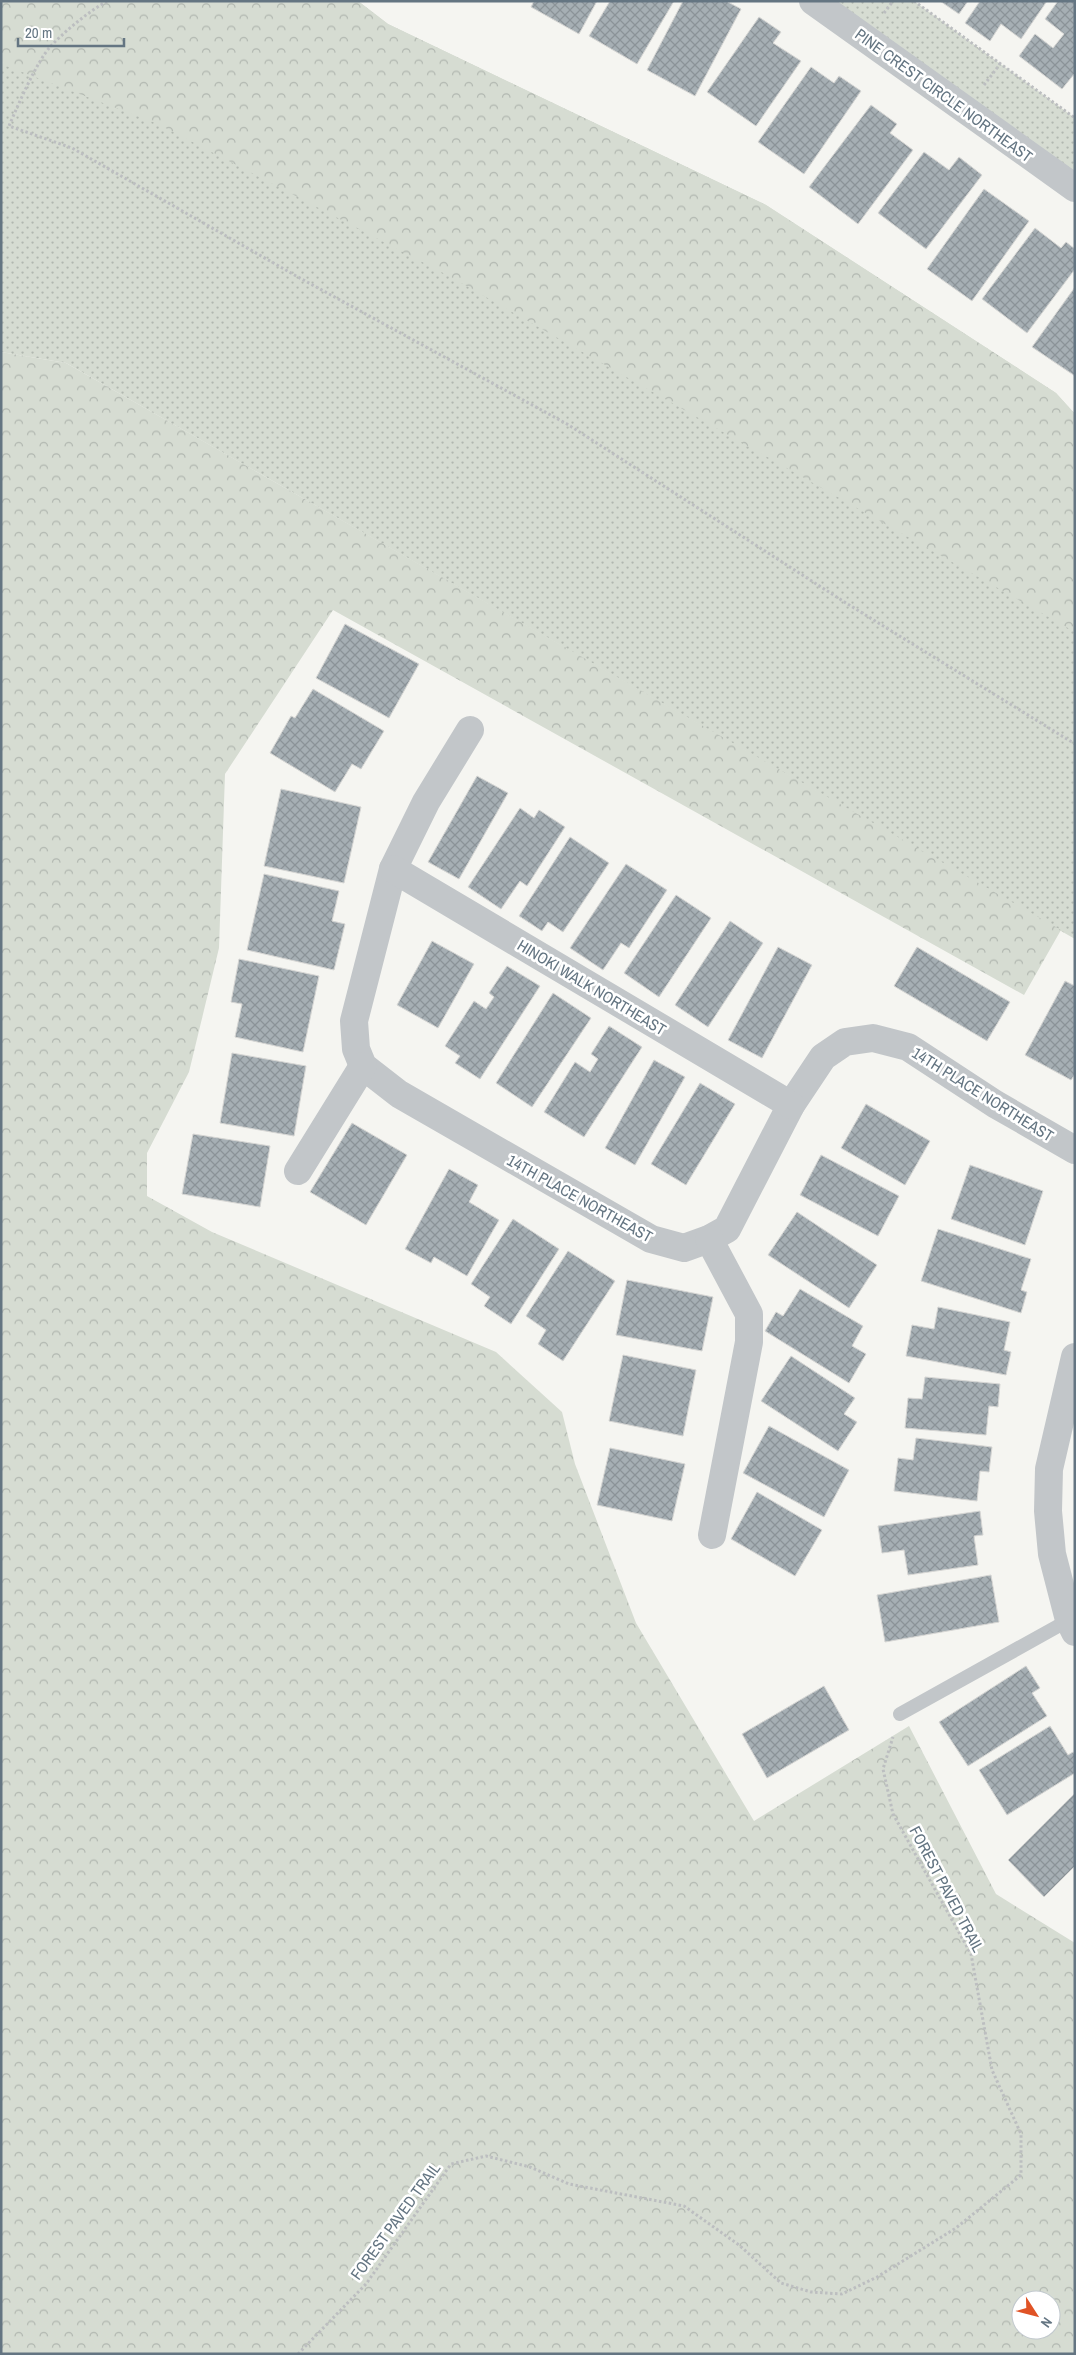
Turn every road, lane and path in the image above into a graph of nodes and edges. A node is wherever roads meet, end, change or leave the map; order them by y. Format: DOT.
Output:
graph roads {
  1 [pos="107,1"];
  2 [pos="813,1"];
  3 [pos="914,1"];
  4 [pos="1075,118"];
  5 [pos="1075,188"];
  6 [pos="470,730"];
  7 [pos="1075,744"];
  8 [pos="393,869"];
  9 [pos="363,1066"];
  10 [pos="791,1106"];
  11 [pos="1075,1150"];
  12 [pos="298,1171"];
  13 [pos="709,1239"];
  14 [pos="1073,1366"];
  15 [pos="712,1534"];
  16 [pos="1072,1626"];
  17 [pos="900,1714"];
  18 [pos="298,2354"];
  1 -- 7 [label="path"];
  2 -- 5 [label="street, PINE CREST CIRCLE NORTHEAST"];
  3 -- 4 [label="path"];
  6 -- 8 [label="street"];
  8 -- 9 [label="street"];
  8 -- 10 [label="street, HINOKI WALK NORTHEAST"];
  9 -- 12 [label="street"];
  9 -- 13 [label="street, 14TH PLACE NORTHEAST"];
  10 -- 11 [label="street, 14TH PLACE NORTHEAST"];
  10 -- 13 [label="street, 14TH PLACE NORTHEAST"];
  13 -- 15 [label="street"];
  14 -- 16 [label="street"];
  16 -- 17 [label="lane"];
  17 -- 18 [label="path, FOREST PAVED TRAIL"];
}
